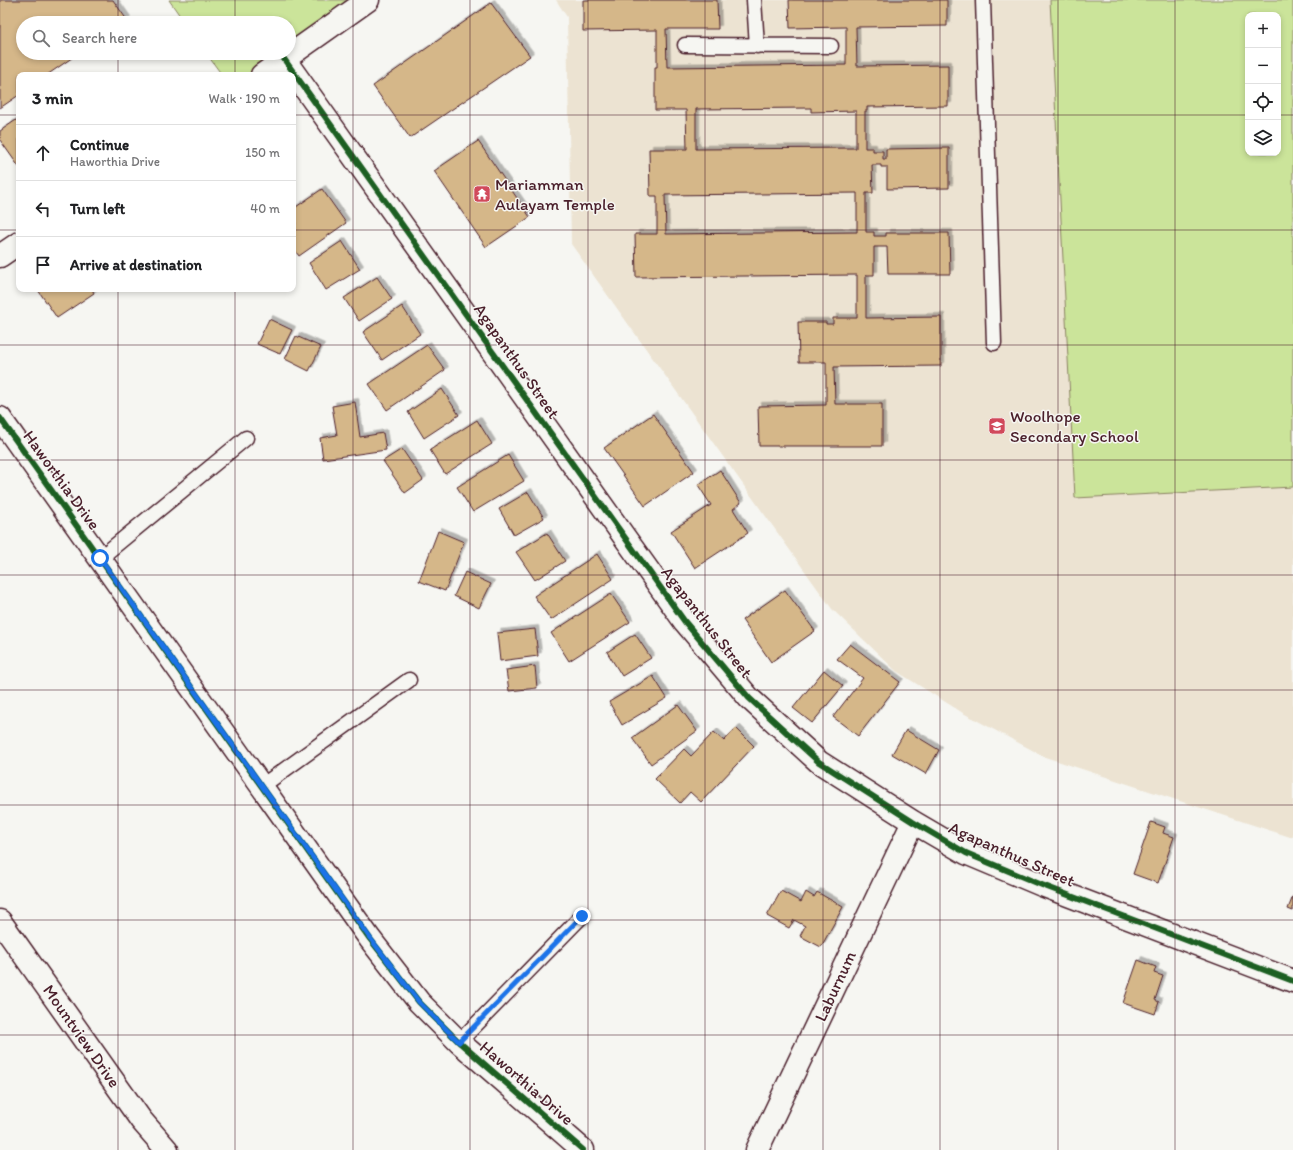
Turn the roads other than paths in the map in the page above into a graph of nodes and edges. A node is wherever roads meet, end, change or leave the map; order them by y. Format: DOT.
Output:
graph roads {
  1 [pos="368,0"];
  2 [pos="754,0"];
  3 [pos="983,0"];
  4 [pos="686,45"];
  5 [pos="757,46"];
  6 [pos="831,46"];
  7 [pos="296,51"];
  8 [pos="283,60"];
  9 [pos="285,60"];
  10 [pos="266,72"];
  11 [pos="293,72"];
  12 [pos="296,76"];
  13 [pos="16,245"];
  14 [pos="0,256"];
  15 [pos="994,343"];
  16 [pos="0,418"];
  17 [pos="246,438"];
  18 [pos="100,558"];
  19 [pos="409,680"];
  20 [pos="262,786"];
  21 [pos="913,822"];
  22 [pos="582,916"];
  23 [pos="0,920"];
  24 [pos="1293,981"];
  25 [pos="459,1042"];
  26 [pos="167,1150"];
  27 [pos="583,1150"];
  28 [pos="757,1150"];
  1 -- 7 [label="street"];
  2 -- 5 [label="lane"];
  3 -- 15 [label="lane"];
  4 -- 5 [label="lane"];
  5 -- 6 [label="lane"];
  8 -- 10 [label="street"];
  9 -- 11 [label="street, Agapanthus Street"];
  12 -- 21 [label="street, Agapanthus Street"];
  13 -- 14 [label="street"];
  16 -- 18 [label="street, Haworthia Drive"];
  17 -- 18 [label="lane"];
  18 -- 20 [label="street, Haworthia Drive"];
  19 -- 20 [label="lane"];
  20 -- 25 [label="street, Haworthia Drive"];
  21 -- 24 [label="street, Agapanthus Street"];
  21 -- 28 [label="street, Laburnum"];
  22 -- 25 [label="lane"];
  23 -- 26 [label="street, Mountview Drive"];
  25 -- 27 [label="street, Haworthia Drive"];
}
